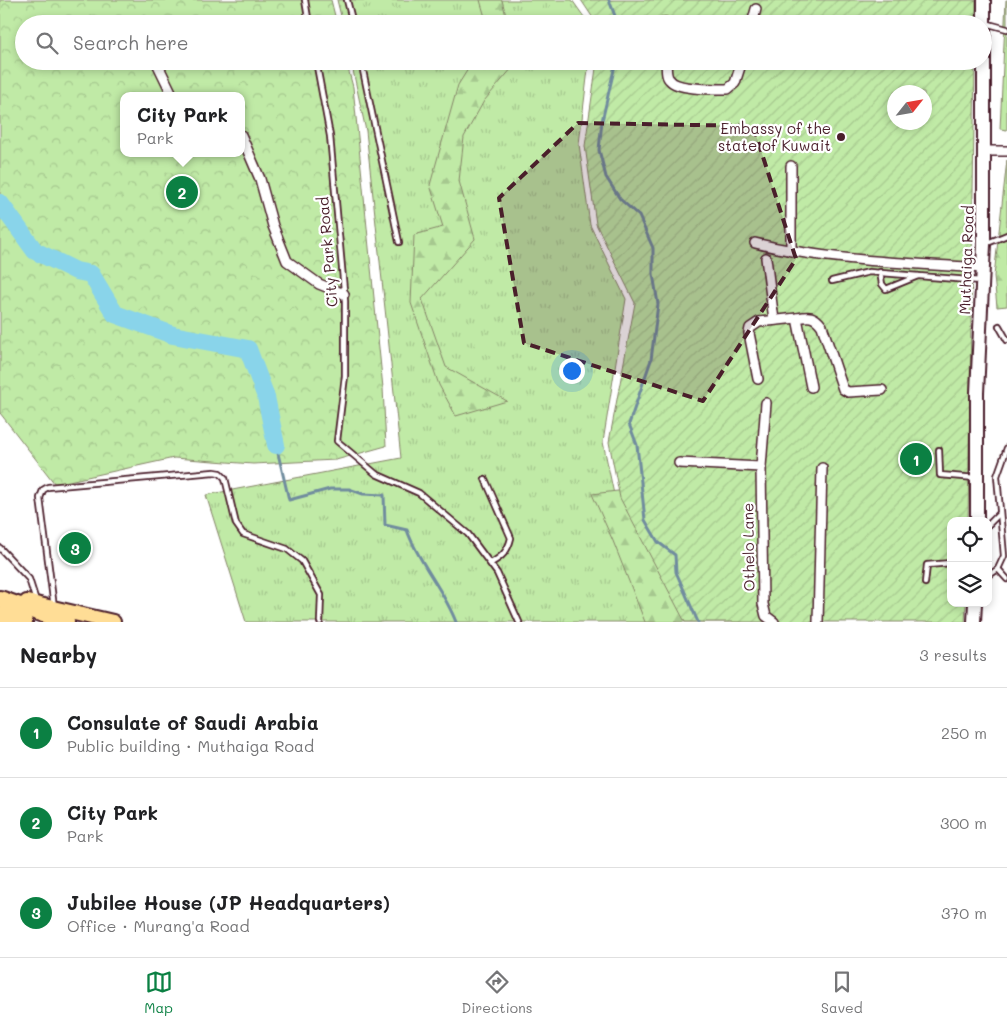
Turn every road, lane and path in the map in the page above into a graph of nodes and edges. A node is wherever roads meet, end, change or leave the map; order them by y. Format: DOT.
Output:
graph roads {
  1 [pos="305,0"];
  2 [pos="347,0"];
  3 [pos="984,0"];
  4 [pos="756,9"];
  5 [pos="308,15"];
  6 [pos="350,15"];
  7 [pos="754,15"];
  8 [pos="984,15"];
  9 [pos="992,25"];
  10 [pos="1007,29"];
  11 [pos="160,70"];
  12 [pos="318,70"];
  13 [pos="362,70"];
  14 [pos="667,70"];
  15 [pos="739,70"];
  16 [pos="984,70"];
  17 [pos="171,92"];
  18 [pos="245,144"];
  19 [pos="985,151"];
  20 [pos="1007,151"];
  21 [pos="791,166"];
  22 [pos="1007,235"];
  23 [pos="399,242"];
  24 [pos="755,244"];
  25 [pos="984,245"];
  26 [pos="791,251"];
  27 [pos="766,258"];
  28 [pos="880,272"];
  29 [pos="983,274"];
  30 [pos="920,275"];
  31 [pos="832,280"];
  32 [pos="344,294"];
  33 [pos="797,318"];
  34 [pos="774,320"];
  35 [pos="999,326"];
  36 [pos="1007,340"];
  37 [pos="758,379"];
  38 [pos="811,387"];
  39 [pos="882,390"];
  40 [pos="766,403"];
  41 [pos="1007,448"];
  42 [pos="939,450"];
  43 [pos="679,462"];
  44 [pos="761,467"];
  45 [pos="822,468"];
  46 [pos="977,478"];
  47 [pos="485,479"];
  48 [pos="1000,513"];
  49 [pos="977,517"];
  50 [pos="992,521"];
  51 [pos="0,548"];
  52 [pos="492,563"];
  53 [pos="947,563"];
  54 [pos="998,569"];
  55 [pos="992,573"];
  56 [pos="1007,579"];
  57 [pos="925,583"];
  58 [pos="2,603"];
  59 [pos="36,604"];
  60 [pos="975,607"];
  61 [pos="54,608"];
  62 [pos="24,622"];
  63 [pos="66,622"];
  64 [pos="113,622"];
  65 [pos="320,622"];
  66 [pos="519,622"];
  67 [pos="774,622"];
  68 [pos="818,622"];
  69 [pos="974,622"];
  1 -- 5 [label="lane"];
  2 -- 6 [label="lane"];
  3 -- 8 [label="main road, Muthaiga Road"];
  4 -- 7 [label="street"];
  9 -- 10 [label="lane"];
  11 -- 17 [label="street"];
  12 -- 32 [label="lane, City Park Road"];
  13 -- 23 [label="lane"];
  14 -- 15 [label="street"];
  16 -- 19 [label="main road, Muthaiga Road"];
  18 -- 32 [label="street"];
  19 -- 20 [label="street"];
  19 -- 25 [label="main road, Muthaiga Road"];
  21 -- 26 [label="street"];
  22 -- 25 [label="lane"];
  24 -- 26 [label="street"];
  25 -- 29 [label="main road, Muthaiga Road"];
  26 -- 29 [label="street"];
  27 -- 34 [label="street"];
  28 -- 30 [label="lane"];
  28 -- 30 [label="lane"];
  28 -- 31 [label="lane"];
  29 -- 30 [label="lane"];
  29 -- 46 [label="main road, Muthaiga Road"];
  32 -- 52 [label="lane, City Park Road"];
  33 -- 34 [label="street"];
  33 -- 38 [label="street"];
  33 -- 39 [label="street"];
  34 -- 37 [label="street"];
  35 -- 36 [label="lane"];
  40 -- 44 [label="street, Othelo Lane"];
  41 -- 48 [label="lane"];
  42 -- 46 [label="lane"];
  43 -- 44 [label="street"];
  44 -- 67 [label="street, Othelo Lane"];
  45 -- 68 [label="street"];
  46 -- 49 [label="main road, Muthaiga Road"];
  47 -- 52 [label="lane"];
  48 -- 50 [label="lane"];
  48 -- 54 [label="lane"];
  51 -- 59 [label="lane"];
  52 -- 66 [label="lane"];
  53 -- 57 [label="lane"];
  54 -- 55 [label="lane"];
  54 -- 56 [label="lane"];
  58 -- 59 [label="main road"];
  58 -- 62 [label="highway"];
  58 -- 63 [label="highway"];
  59 -- 61 [label="main road"];
  60 -- 69 [label="main road"];
  61 -- 64 [label="main road"];
  61 -- 65 [label="lane"];
}
